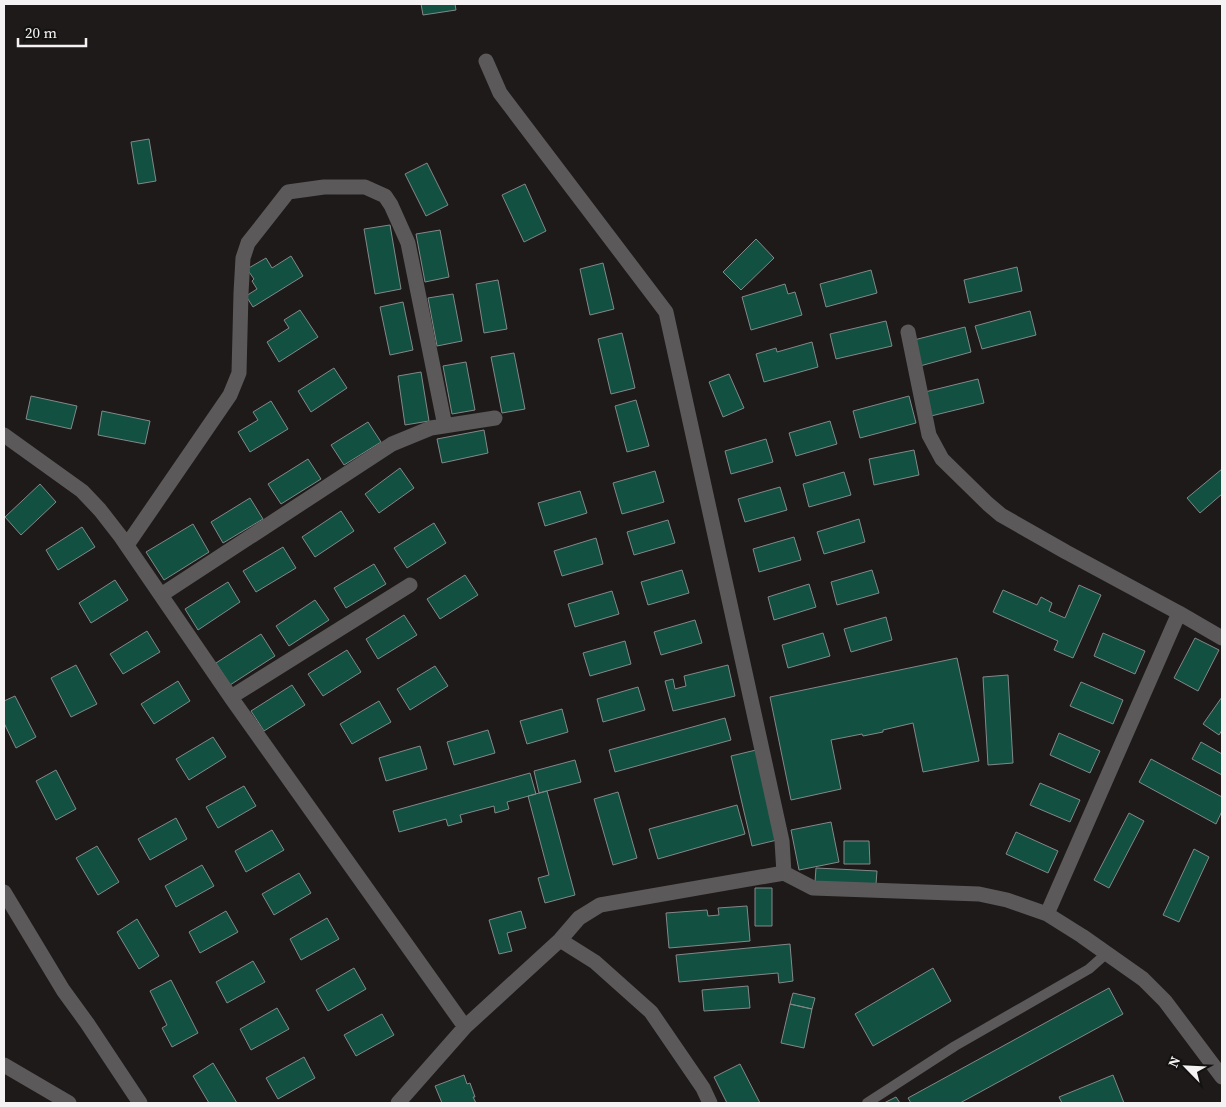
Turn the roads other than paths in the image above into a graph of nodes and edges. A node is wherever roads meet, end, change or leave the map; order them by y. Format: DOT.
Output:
graph roads {
  1 [pos="486,60"];
  2 [pos="908,332"];
  3 [pos="495,418"];
  4 [pos="445,426"];
  5 [pos="4,435"];
  6 [pos="126,545"];
  7 [pos="410,585"];
  8 [pos="161,595"];
  9 [pos="1179,613"];
  10 [pos="1222,638"];
  11 [pos="231,697"];
  12 [pos="784,873"];
  13 [pos="4,892"];
  14 [pos="1047,914"];
  15 [pos="560,940"];
  16 [pos="1107,953"];
  17 [pos="465,1028"];
  18 [pos="4,1065"];
  19 [pos="1222,1077"];
  20 [pos="69,1103"];
  21 [pos="140,1103"];
  22 [pos="398,1103"];
  23 [pos="710,1103"];
  24 [pos="867,1103"];
  1 -- 12 [label="street"];
  2 -- 9 [label="street"];
  3 -- 4 [label="street"];
  4 -- 6 [label="street"];
  4 -- 8 [label="street"];
  5 -- 6 [label="street"];
  6 -- 8 [label="street"];
  7 -- 11 [label="street"];
  8 -- 11 [label="street"];
  9 -- 10 [label="street"];
  9 -- 14 [label="street"];
  11 -- 17 [label="street"];
  12 -- 14 [label="street"];
  12 -- 15 [label="street"];
  13 -- 21 [label="street"];
  14 -- 16 [label="street"];
  15 -- 17 [label="street"];
  15 -- 23 [label="street"];
  16 -- 19 [label="street"];
  16 -- 24 [label="lane"];
  17 -- 22 [label="street"];
  18 -- 20 [label="street"];
}
